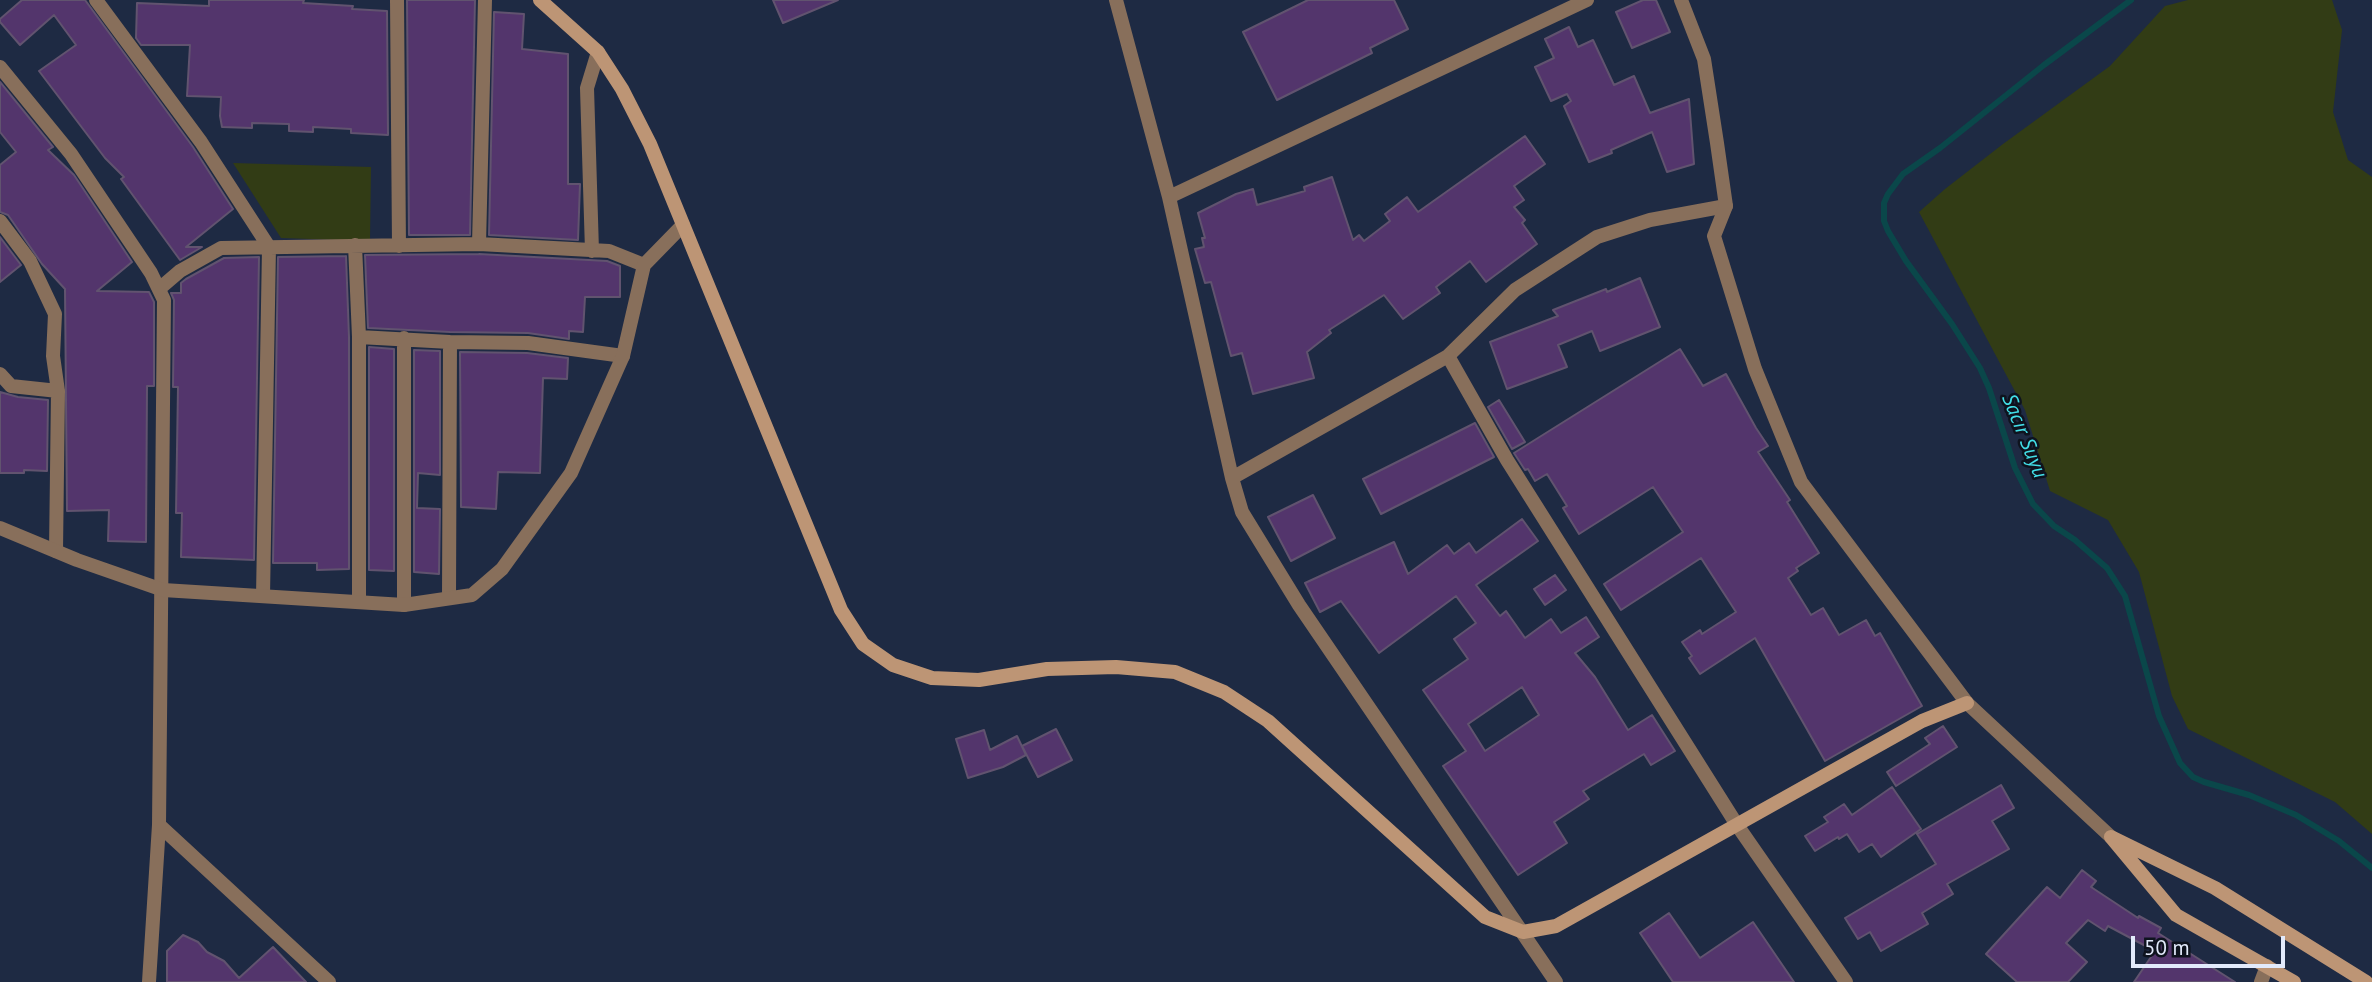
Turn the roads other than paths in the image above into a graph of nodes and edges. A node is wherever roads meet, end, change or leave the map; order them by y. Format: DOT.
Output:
graph roads {
  1 [pos="96,0"];
  2 [pos="397,0"];
  3 [pos="485,0"];
  4 [pos="540,0"];
  5 [pos="1116,0"];
  6 [pos="1587,0"];
  7 [pos="1681,0"];
  8 [pos="598,52"];
  9 [pos="0,67"];
  10 [pos="1169,197"];
  11 [pos="1726,206"];
  12 [pos="0,220"];
  13 [pos="683,225"];
  14 [pos="479,244"];
  15 [pos="355,245"];
  16 [pos="399,246"];
  17 [pos="269,247"];
  18 [pos="592,251"];
  19 [pos="644,265"];
  20 [pos="159,289"];
  21 [pos="359,337"];
  22 [pos="404,338"];
  23 [pos="450,342"];
  24 [pos="623,356"];
  25 [pos="1448,356"];
  26 [pos="0,374"];
  27 [pos="58,391"];
  28 [pos="1232,478"];
  29 [pos="0,528"];
  30 [pos="56,551"];
  31 [pos="163,590"];
  32 [pos="263,596"];
  33 [pos="449,598"];
  34 [pos="359,602"];
  35 [pos="404,605"];
  36 [pos="1967,703"];
  37 [pos="159,825"];
  38 [pos="1737,825"];
  39 [pos="2111,837"];
  40 [pos="1523,932"];
  41 [pos="2267,966"];
  42 [pos="149,982"];
  43 [pos="328,982"];
  44 [pos="1556,982"];
  45 [pos="1846,982"];
  46 [pos="2261,982"];
  47 [pos="2294,982"];
  48 [pos="2366,982"];
  1 -- 17 [label="street"];
  2 -- 16 [label="street"];
  3 -- 14 [label="street"];
  4 -- 8 [label="main road"];
  5 -- 10 [label="street"];
  6 -- 10 [label="street"];
  7 -- 11 [label="street"];
  8 -- 13 [label="main road"];
  8 -- 18 [label="street"];
  9 -- 20 [label="street"];
  10 -- 28 [label="street"];
  11 -- 25 [label="street"];
  11 -- 36 [label="street"];
  12 -- 27 [label="street"];
  13 -- 19 [label="street"];
  13 -- 40 [label="main road"];
  14 -- 16 [label="street"];
  14 -- 18 [label="street"];
  15 -- 16 [label="street"];
  15 -- 17 [label="street"];
  15 -- 21 [label="street"];
  17 -- 20 [label="street"];
  17 -- 32 [label="street"];
  18 -- 19 [label="street"];
  19 -- 24 [label="street"];
  20 -- 31 [label="street"];
  21 -- 22 [label="street"];
  21 -- 34 [label="street"];
  22 -- 23 [label="street"];
  22 -- 35 [label="street"];
  23 -- 24 [label="street"];
  23 -- 33 [label="street"];
  24 -- 33 [label="street"];
  25 -- 28 [label="street"];
  25 -- 38 [label="street"];
  26 -- 27 [label="street"];
  27 -- 30 [label="street"];
  28 -- 40 [label="street"];
  29 -- 30 [label="street"];
  30 -- 31 [label="street"];
  31 -- 32 [label="street"];
  31 -- 37 [label="street"];
  32 -- 34 [label="street"];
  33 -- 35 [label="street"];
  34 -- 35 [label="street"];
  36 -- 38 [label="main road"];
  36 -- 39 [label="street"];
  37 -- 42 [label="street"];
  37 -- 43 [label="street"];
  38 -- 40 [label="main road"];
  38 -- 45 [label="street"];
  39 -- 41 [label="main road"];
  39 -- 48 [label="main road"];
  40 -- 44 [label="street"];
  41 -- 46 [label="street"];
  41 -- 47 [label="main road"];
}
